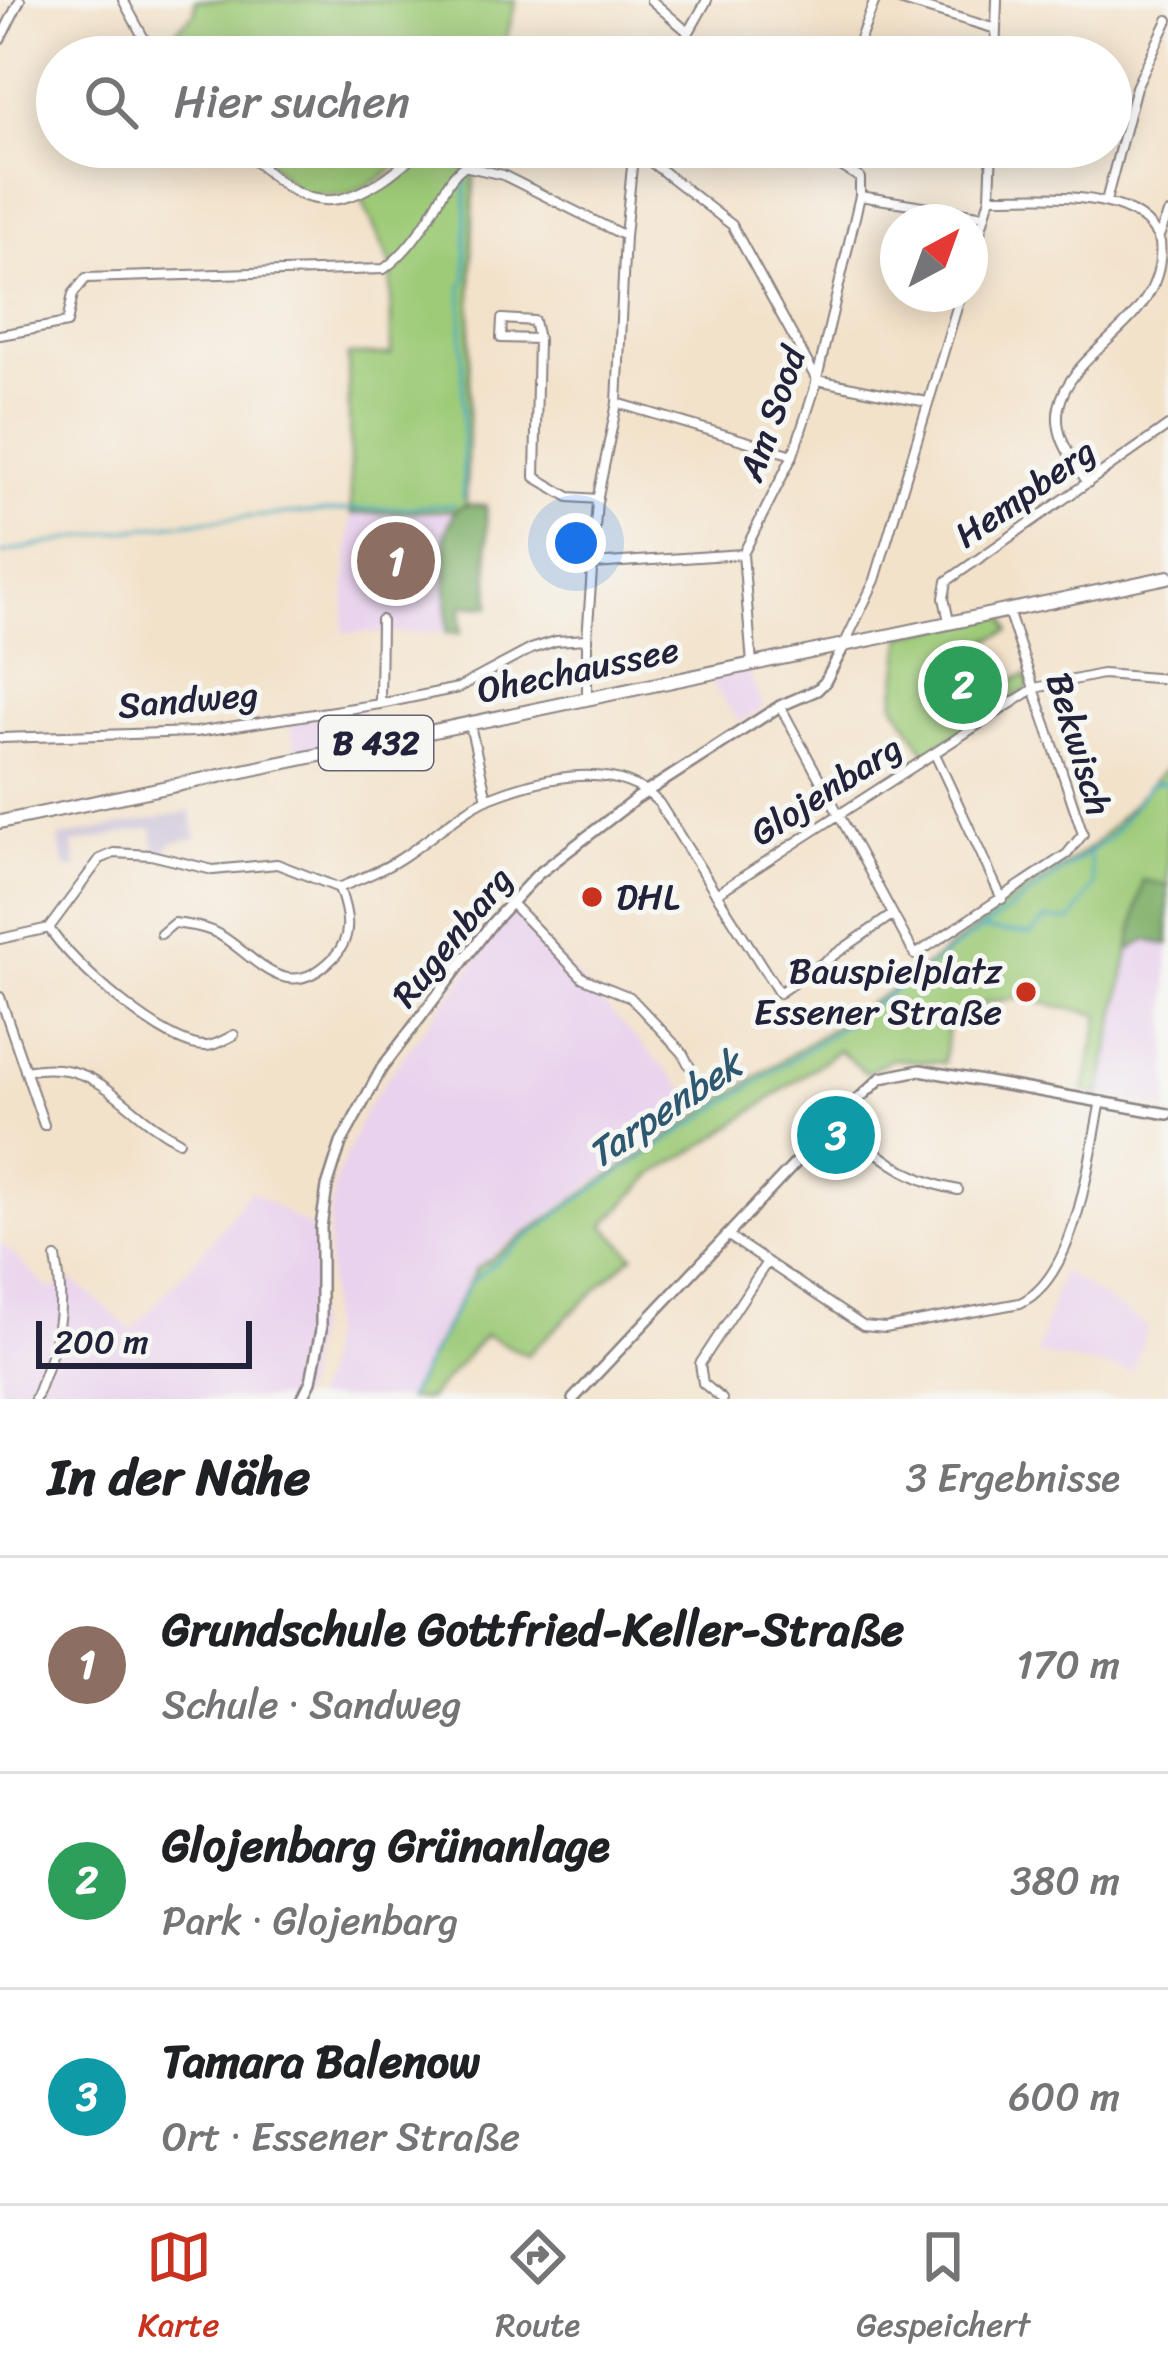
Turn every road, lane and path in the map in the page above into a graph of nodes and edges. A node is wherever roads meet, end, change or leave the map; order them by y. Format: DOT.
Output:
graph roads {
  1 [pos="20,0"];
  2 [pos="123,0"];
  3 [pos="652,0"];
  4 [pos="707,0"];
  5 [pos="875,0"];
  6 [pos="899,0"];
  7 [pos="997,0"];
  8 [pos="1168,20"];
  9 [pos="996,28"];
  10 [pos="688,32"];
  11 [pos="143,36"];
  12 [pos="686,36"];
  13 [pos="861,36"];
  14 [pos="996,36"];
  15 [pos="0,40"];
  16 [pos="1132,101"];
  17 [pos="265,168"];
  18 [pos="398,168"];
  19 [pos="461,168"];
  20 [pos="472,168"];
  21 [pos="630,168"];
  22 [pos="658,168"];
  23 [pos="844,168"];
  24 [pos="991,168"];
  25 [pos="1115,168"];
  26 [pos="860,196"];
  27 [pos="990,196"];
  28 [pos="1106,201"];
  29 [pos="910,204"];
  30 [pos="988,204"];
  31 [pos="1168,214"];
  32 [pos="625,236"];
  33 [pos="1158,237"];
  34 [pos="955,312"];
  35 [pos="0,334"];
  36 [pos="538,339"];
  37 [pos="818,380"];
  38 [pos="927,402"];
  39 [pos="617,403"];
  40 [pos="1168,426"];
  41 [pos="793,455"];
  42 [pos="1088,483"];
  43 [pos="598,499"];
  44 [pos="743,554"];
  45 [pos="592,564"];
  46 [pos="1168,577"];
  47 [pos="1008,610"];
  48 [pos="381,620"];
  49 [pos="949,622"];
  50 [pos="587,639"];
  51 [pos="845,644"];
  52 [pos="752,664"];
  53 [pos="1168,679"];
  54 [pos="1035,688"];
  55 [pos="587,698"];
  56 [pos="380,704"];
  57 [pos="779,706"];
  58 [pos="470,723"];
  59 [pos="0,738"];
  60 [pos="935,754"];
  61 [pos="648,792"];
  62 [pos="487,799"];
  63 [pos="836,815"];
  64 [pos="0,822"];
  65 [pos="339,888"];
  66 [pos="716,894"];
  67 [pos="1002,899"];
  68 [pos="509,902"];
  69 [pos="892,916"];
  70 [pos="49,928"];
  71 [pos="161,934"];
  72 [pos="0,940"];
  73 [pos="0,998"];
  74 [pos="234,1035"];
  75 [pos="690,1067"];
  76 [pos="26,1071"];
  77 [pos="1100,1100"];
  78 [pos="1168,1114"];
  79 [pos="838,1118"];
  80 [pos="44,1125"];
  81 [pos="179,1141"];
  82 [pos="958,1190"];
  83 [pos="727,1235"];
  84 [pos="56,1258"];
  85 [pos="767,1262"];
  86 [pos="35,1399"];
  87 [pos="302,1399"];
  88 [pos="573,1399"];
  89 [pos="722,1399"];
  1 -- 15 [label="street"];
  2 -- 11 [label="street"];
  3 -- 10 [label="street"];
  4 -- 10 [label="street"];
  5 -- 13 [label="street"];
  6 -- 9 [label="street"];
  7 -- 9 [label="street"];
  8 -- 16 [label="street"];
  9 -- 14 [label="street"];
  10 -- 12 [label="street"];
  17 -- 18 [label="street"];
  19 -- 35 [label="street"];
  20 -- 32 [label="street"];
  21 -- 32 [label="street"];
  22 -- 37 [label="street"];
  23 -- 26 [label="street, Am Sood"];
  24 -- 27 [label="street"];
  25 -- 28 [label="street"];
  26 -- 29 [label="street"];
  26 -- 37 [label="street, Am Sood"];
  27 -- 28 [label="street"];
  27 -- 30 [label="street"];
  28 -- 33 [label="street"];
  31 -- 33 [label="street"];
  32 -- 39 [label="street"];
  33 -- 42 [label="street"];
  34 -- 38 [label="street"];
  36 -- 36 [label="street"];
  36 -- 43 [label="street"];
  37 -- 38 [label="street"];
  37 -- 41 [label="street, Am Sood"];
  38 -- 51 [label="street"];
  39 -- 41 [label="street"];
  39 -- 43 [label="street"];
  40 -- 42 [label="street, Hempberg"];
  41 -- 44 [label="street, Am Sood"];
  42 -- 49 [label="street, Hempberg"];
  43 -- 45 [label="street"];
  44 -- 45 [label="street"];
  44 -- 52 [label="street"];
  45 -- 50 [label="street"];
  46 -- 47 [label="main road, Ohechaussee / B 432"];
  47 -- 49 [label="main road, Ohechaussee / B 432"];
  47 -- 54 [label="street, Bekwisch"];
  48 -- 56 [label="street"];
  49 -- 51 [label="main road, Ohechaussee / B 432"];
  50 -- 55 [label="street"];
  50 -- 56 [label="street, Sandweg"];
  51 -- 52 [label="main road, Ohechaussee / B 432"];
  51 -- 57 [label="street, Rugenbarg"];
  52 -- 55 [label="main road, Ohechaussee / B 432"];
  53 -- 54 [label="street, Glojenbarg"];
  54 -- 60 [label="street, Glojenbarg"];
  54 -- 67 [label="street, Bekwisch"];
  55 -- 58 [label="main road, Ohechaussee / B 432"];
  56 -- 59 [label="street, Sandweg"];
  57 -- 61 [label="street, Rugenbarg"];
  57 -- 63 [label="street"];
  58 -- 62 [label="street"];
  58 -- 64 [label="main road, Ohechaussee / B 432"];
  60 -- 63 [label="street, Glojenbarg"];
  60 -- 67 [label="street"];
  61 -- 62 [label="street"];
  61 -- 66 [label="street"];
  61 -- 68 [label="street, Rugenbarg"];
  62 -- 65 [label="street"];
  63 -- 66 [label="street, Glojenbarg"];
  63 -- 69 [label="street"];
  65 -- 70 [label="street"];
  65 -- 71 [label="street"];
  66 -- 69 [label="street"];
  67 -- 69 [label="street, Bekwisch"];
  68 -- 75 [label="street"];
  68 -- 87 [label="street, Rugenbarg"];
  70 -- 72 [label="street"];
  70 -- 74 [label="street"];
  73 -- 76 [label="street"];
  76 -- 80 [label="street"];
  76 -- 81 [label="street"];
  77 -- 78 [label="street"];
  77 -- 79 [label="street"];
  77 -- 85 [label="street"];
  79 -- 82 [label="street"];
  79 -- 83 [label="street"];
  83 -- 85 [label="street"];
  83 -- 88 [label="street"];
  84 -- 86 [label="street"];
  85 -- 89 [label="street"];
}
